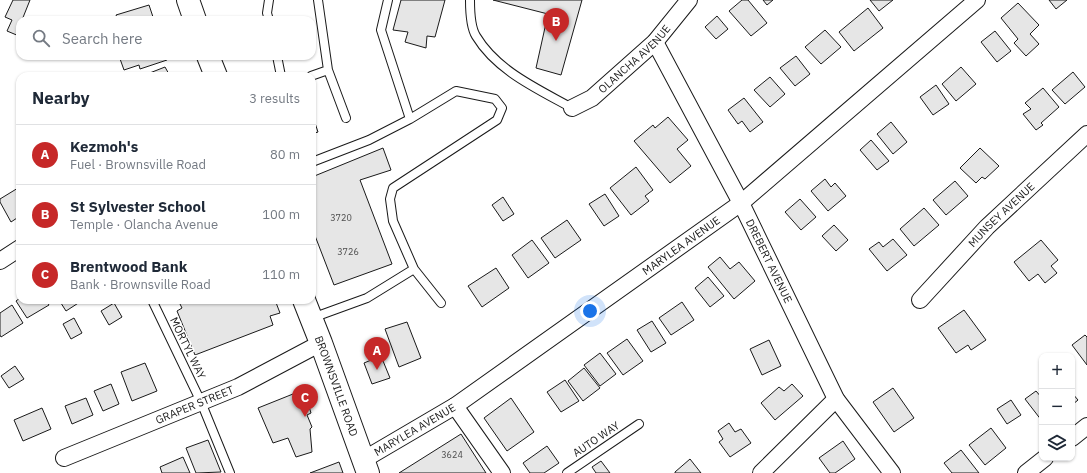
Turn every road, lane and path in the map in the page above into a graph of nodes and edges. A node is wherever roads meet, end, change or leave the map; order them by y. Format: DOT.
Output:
graph roads {
  1 [pos="188,0"];
  2 [pos="269,0"];
  3 [pos="318,0"];
  4 [pos="388,0"];
  5 [pos="470,0"];
  6 [pos="689,0"];
  7 [pos="977,0"];
  8 [pos="194,16"];
  9 [pos="268,16"];
  10 [pos="655,42"];
  11 [pos="210,60"];
  12 [pos="278,60"];
  13 [pos="328,70"];
  14 [pos="214,72"];
  15 [pos="280,72"];
  16 [pos="316,74"];
  17 [pos="572,108"];
  18 [pos="346,118"];
  19 [pos="410,119"];
  20 [pos="1087,134"];
  21 [pos="316,160"];
  22 [pos="741,204"];
  23 [pos="16,251"];
  24 [pos="0,261"];
  25 [pos="414,269"];
  26 [pos="920,300"];
  27 [pos="441,303"];
  28 [pos="154,304"];
  29 [pos="308,309"];
  30 [pos="321,343"];
  31 [pos="836,399"];
  32 [pos="201,402"];
  33 [pos="455,406"];
  34 [pos="639,424"];
  35 [pos="1087,426"];
  36 [pos="1075,436"];
  37 [pos="64,458"];
  38 [pos="1041,461"];
  39 [pos="365,466"];
  40 [pos="230,473"];
  41 [pos="502,473"];
  42 [pos="567,473"];
  43 [pos="761,473"];
  44 [pos="892,473"];
  45 [pos="1026,473"];
  1 -- 8 [label="main road"];
  2 -- 9 [label="lane"];
  3 -- 13 [label="lane"];
  4 -- 19 [label="lane"];
  5 -- 17 [label="lane"];
  6 -- 10 [label="street, OLANCHA AVENUE"];
  7 -- 22 [label="street, MARYLEA AVENUE"];
  10 -- 17 [label="street, OLANCHA AVENUE"];
  10 -- 22 [label="street, DREBERT AVENUE"];
  11 -- 14 [label="main road"];
  12 -- 15 [label="lane"];
  13 -- 16 [label="lane"];
  13 -- 18 [label="lane"];
  19 -- 21 [label="lane"];
  19 -- 25 [label="lane"];
  20 -- 26 [label="street, MUNSEY AVENUE"];
  22 -- 31 [label="street, DREBERT AVENUE"];
  22 -- 33 [label="street, MARYLEA AVENUE"];
  23 -- 24 [label="street"];
  25 -- 27 [label="lane"];
  25 -- 29 [label="lane"];
  28 -- 32 [label="lane, MORTYL WAY"];
  29 -- 30 [label="main road, BROWNSVILLE ROAD"];
  30 -- 32 [label="street, GRAPER STREET"];
  30 -- 39 [label="main road, BROWNSVILLE ROAD"];
  31 -- 43 [label="street"];
  31 -- 44 [label="street, DREBERT AVENUE"];
  32 -- 37 [label="street, GRAPER STREET"];
  32 -- 40 [label="lane, MORTYL WAY"];
  33 -- 39 [label="street, MARYLEA AVENUE"];
  33 -- 41 [label="street"];
  34 -- 42 [label="lane, AUTO WAY"];
  35 -- 36 [label="street"];
  38 -- 45 [label="street"];
}
